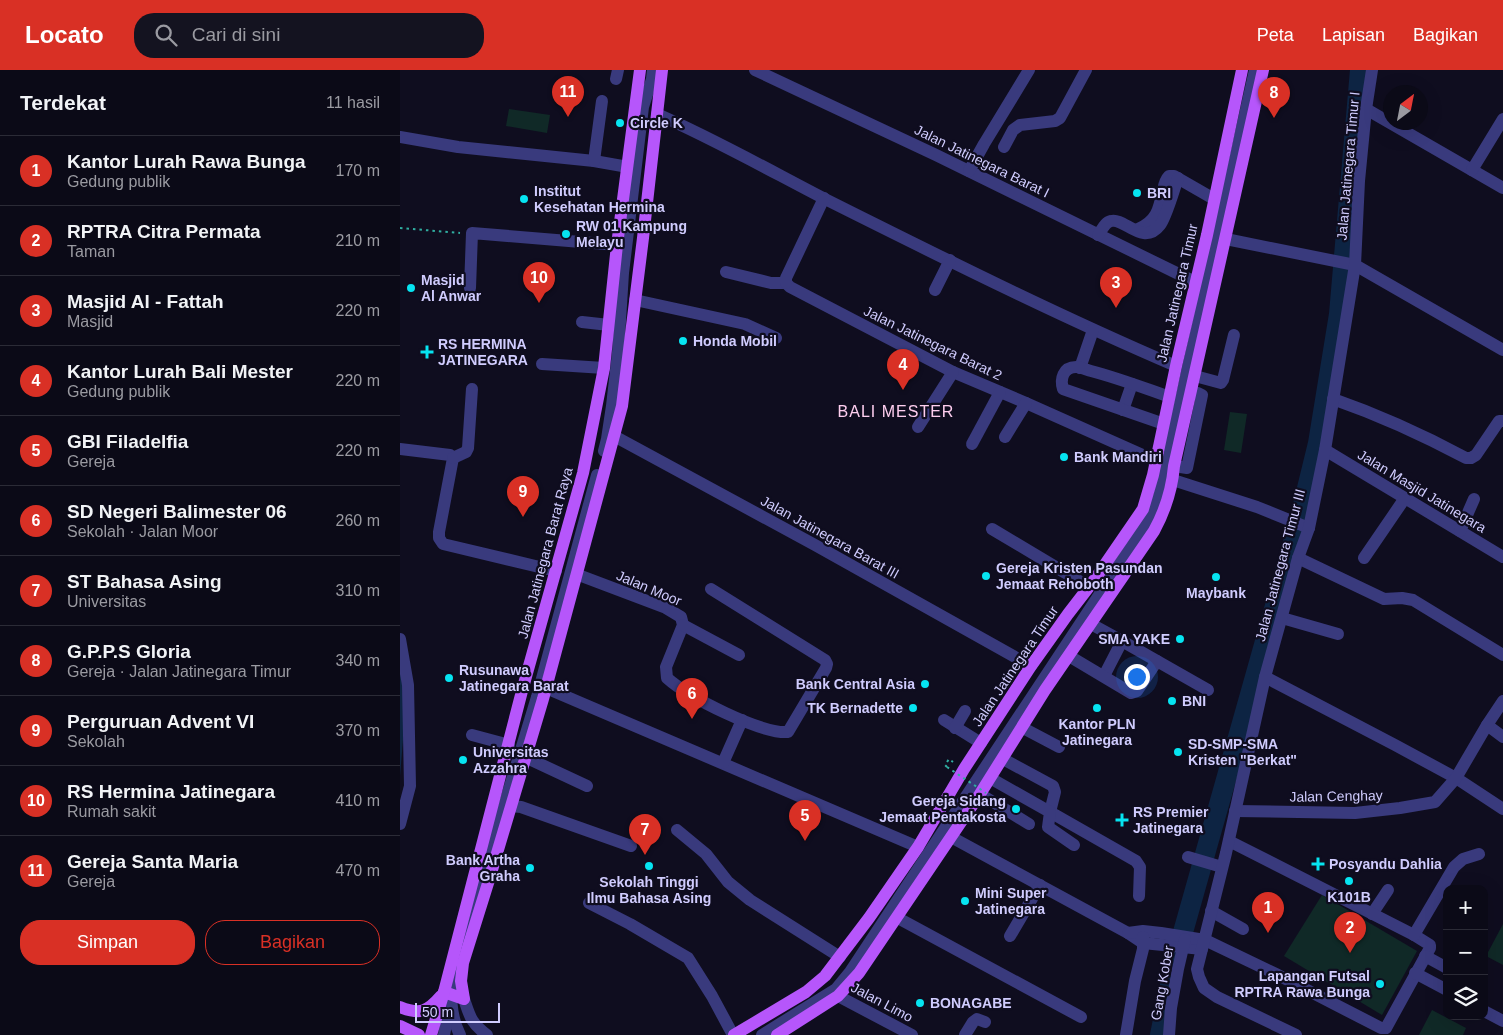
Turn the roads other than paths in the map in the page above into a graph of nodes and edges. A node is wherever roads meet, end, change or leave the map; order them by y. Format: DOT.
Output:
graph roads {
  1 [pos="640,70"];
  2 [pos="653,70"];
  3 [pos="662,70"];
  4 [pos="755,70"];
  5 [pos="1029,70"];
  6 [pos="1086,70"];
  7 [pos="1242,70"];
  8 [pos="1256,70"];
  9 [pos="1263,70"];
  10 [pos="1372,70"];
  11 [pos="602,102"];
  12 [pos="1366,109"];
  13 [pos="657,114"];
  14 [pos="1503,119"];
  15 [pos="400,137"];
  16 [pos="1004,147"];
  17 [pos="594,161"];
  18 [pos="628,167"];
  19 [pos="1472,170"];
  20 [pos="969,171"];
  21 [pos="1503,188"];
  22 [pos="824,198"];
  23 [pos="1214,199"];
  24 [pos="1098,235"];
  25 [pos="1217,237"];
  26 [pos="617,245"];
  27 [pos="950,260"];
  28 [pos="1353,265"];
  29 [pos="726,272"];
  30 [pos="1195,282"];
  31 [pos="786,283"];
  32 [pos="470,288"];
  33 [pos="935,290"];
  34 [pos="635,300"];
  35 [pos="582,322"];
  36 [pos="609,326"];
  37 [pos="1093,330"];
  38 [pos="1234,335"];
  39 [pos="776,338"];
  40 [pos="1503,350"];
  41 [pos="542,364"];
  42 [pos="1176,366"];
  43 [pos="604,368"];
  44 [pos="1080,368"];
  45 [pos="954,372"];
  46 [pos="1195,376"];
  47 [pos="1132,384"];
  48 [pos="472,389"];
  49 [pos="1000,392"];
  50 [pos="1170,397"];
  51 [pos="1333,399"];
  52 [pos="1026,403"];
  53 [pos="1123,410"];
  54 [pos="1502,420"];
  55 [pos="1164,424"];
  56 [pos="918,427"];
  57 [pos="614,436"];
  58 [pos="1004,437"];
  59 [pos="972,444"];
  60 [pos="400,448"];
  61 [pos="1325,450"];
  62 [pos="452,458"];
  63 [pos="1156,461"];
  64 [pos="1173,480"];
  65 [pos="1405,498"];
  66 [pos="1474,499"];
  67 [pos="1303,525"];
  68 [pos="992,529"];
  69 [pos="1460,531"];
  70 [pos="1503,557"];
  71 [pos="1298,558"];
  72 [pos="1364,558"];
  73 [pos="556,571"];
  74 [pos="576,574"];
  75 [pos="1088,587"];
  76 [pos="711,590"];
  77 [pos="1282,618"];
  78 [pos="1091,624"];
  79 [pos="683,625"];
  80 [pos="1338,634"];
  81 [pos="400,639"];
  82 [pos="1122,642"];
  83 [pos="739,655"];
  84 [pos="1503,655"];
  85 [pos="1069,656"];
  86 [pos="1157,661"];
  87 [pos="1031,666"];
  88 [pos="1104,676"];
  89 [pos="1265,677"];
  90 [pos="546,688"];
  91 [pos="1208,690"];
  92 [pos="1503,701"];
  93 [pos="966,711"];
  94 [pos="742,720"];
  95 [pos="944,720"];
  96 [pos="1487,724"];
  97 [pos="955,728"];
  98 [pos="1023,728"];
  99 [pos="472,735"];
  100 [pos="1503,737"];
  101 [pos="980,743"];
  102 [pos="509,745"];
  103 [pos="1060,747"];
  104 [pos="525,757"];
  105 [pos="1003,759"];
  106 [pos="723,763"];
  107 [pos="990,778"];
  108 [pos="1456,778"];
  109 [pos="588,786"];
  110 [pos="983,793"];
  111 [pos="510,806"];
  112 [pos="1503,808"];
  113 [pos="1235,811"];
  114 [pos="1050,812"];
  115 [pos="400,824"];
  116 [pos="1029,824"];
  117 [pos="678,830"];
  118 [pos="951,837"];
  119 [pos="1229,841"];
  120 [pos="1074,845"];
  121 [pos="631,846"];
  122 [pos="918,847"];
  123 [pos="1479,854"];
  124 [pos="1196,859"];
  125 [pos="1222,867"];
  126 [pos="1040,885"];
  127 [pos="1388,890"];
  128 [pos="1139,896"];
  129 [pos="589,903"];
  130 [pos="878,906"];
  131 [pos="1212,911"];
  132 [pos="1372,914"];
  133 [pos="893,915"];
  134 [pos="1242,929"];
  135 [pos="1414,935"];
  136 [pos="1010,936"];
  137 [pos="1143,937"];
  138 [pos="1183,941"];
  139 [pos="1204,945"];
  140 [pos="1425,956"];
  141 [pos="840,957"];
  142 [pos="1443,966"];
  143 [pos="1415,973"];
  144 [pos="1443,988"];
  145 [pos="448,993"];
  146 [pos="838,996"];
  147 [pos="464,999"];
  148 [pos="400,1008"];
  149 [pos="1488,1013"];
  150 [pos="1081,1017"];
  151 [pos="1503,1021"];
  152 [pos="986,1022"];
  153 [pos="400,1026"];
  154 [pos="419,1035"];
  155 [pos="430,1035"];
  156 [pos="444,1035"];
  157 [pos="460,1035"];
  158 [pos="487,1035"];
  159 [pos="733,1035"];
  160 [pos="762,1035"];
  161 [pos="777,1035"];
  162 [pos="912,1035"];
  163 [pos="965,1035"];
  164 [pos="1126,1035"];
  165 [pos="1168,1035"];
  166 [pos="1296,1035"];
  1 -- 18 [label="main road, Jalan Jatinegara Barat Raya"];
  2 -- 145 [label="street"];
  3 -- 13 [label="main road"];
  4 -- 20 [label="street, Jalan Jatinegara Barat I"];
  5 -- 20 [label="street"];
  6 -- 16 [label="street"];
  7 -- 23 [label="main road, Jalan Jatinegara Timur"];
  8 -- 25 [label="street"];
  9 -- 25 [label="main road, Jalan Jatinegara Timur"];
  10 -- 12 [label="street, Jalan Jatinegara Timur I"];
  11 -- 17 [label="street"];
  12 -- 19 [label="street"];
  12 -- 28 [label="street, Jalan Jatinegara Timur I"];
  13 -- 22 [label="street"];
  13 -- 34 [label="main road"];
  14 -- 19 [label="street"];
  15 -- 17 [label="street"];
  17 -- 18 [label="street"];
  18 -- 26 [label="main road, Jalan Jatinegara Barat Raya"];
  19 -- 21 [label="street"];
  20 -- 24 [label="street, Jalan Jatinegara Barat I"];
  22 -- 27 [label="street"];
  22 -- 31 [label="street"];
  23 -- 24 [label="street"];
  23 -- 25 [label="main road, Jalan Jatinegara Timur"];
  24 -- 30 [label="street, Jalan Jatinegara Barat I"];
  25 -- 28 [label="street"];
  25 -- 30 [label="main road, Jalan Jatinegara Timur"];
  25 -- 46 [label="main road, Jalan Jatinegara Timur"];
  25 -- 133 [label="street"];
  26 -- 32 [label="street"];
  26 -- 36 [label="main road, Jalan Jatinegara Barat Raya"];
  27 -- 33 [label="street"];
  27 -- 37 [label="street"];
  28 -- 40 [label="street"];
  28 -- 51 [label="street, Jalan Jatinegara Timur III"];
  29 -- 31 [label="street"];
  30 -- 42 [label="main road, Jalan Jatinegara Timur"];
  31 -- 45 [label="street, Jalan Jatinegara Barat 2"];
  34 -- 39 [label="street"];
  34 -- 57 [label="main road"];
  35 -- 36 [label="street"];
  36 -- 43 [label="main road, Jalan Jatinegara Barat Raya"];
  37 -- 42 [label="street"];
  37 -- 44 [label="street"];
  38 -- 46 [label="street"];
  41 -- 43 [label="street"];
  42 -- 50 [label="main road, Jalan Jatinegara Timur"];
  43 -- 73 [label="main road, Jalan Jatinegara Barat Raya"];
  44 -- 47 [label="street"];
  44 -- 53 [label="street"];
  45 -- 49 [label="street, Jalan Jatinegara Barat 2"];
  45 -- 56 [label="street"];
  46 -- 64 [label="main road, Jalan Jatinegara Timur"];
  47 -- 50 [label="street"];
  47 -- 53 [label="street"];
  48 -- 62 [label="street"];
  49 -- 52 [label="street, Jalan Jatinegara Barat 2"];
  49 -- 59 [label="street"];
  50 -- 55 [label="main road, Jalan Jatinegara Timur"];
  51 -- 54 [label="street"];
  51 -- 61 [label="street, Jalan Jatinegara Timur III"];
  52 -- 58 [label="street"];
  52 -- 63 [label="street, Jalan Jatinegara Barat 2"];
  53 -- 55 [label="street"];
  55 -- 63 [label="main road, Jalan Jatinegara Timur"];
  57 -- 74 [label="main road"];
  57 -- 87 [label="street, Jalan Jatinegara Barat III"];
  60 -- 62 [label="street"];
  61 -- 65 [label="street, Jalan Masjid Jatinegara"];
  61 -- 67 [label="street, Jalan Jatinegara Timur III"];
  62 -- 73 [label="street"];
  63 -- 75 [label="main road, Jalan Jatinegara Timur"];
  64 -- 67 [label="street"];
  64 -- 78 [label="main road, Jalan Jatinegara Timur"];
  65 -- 69 [label="street, Jalan Masjid Jatinegara"];
  65 -- 72 [label="street"];
  66 -- 69 [label="street"];
  67 -- 71 [label="street, Jalan Jatinegara Timur III"];
  68 -- 75 [label="street"];
  69 -- 70 [label="street, Jalan Masjid Jatinegara"];
  71 -- 77 [label="street, Jalan Jatinegara Timur III"];
  71 -- 84 [label="street"];
  73 -- 102 [label="main road, Jalan Jatinegara Barat Raya"];
  74 -- 79 [label="street, Jalan Moor"];
  74 -- 90 [label="main road"];
  75 -- 87 [label="main road, Jalan Jatinegara Timur"];
  76 -- 94 [label="street, Jalan Moor"];
  77 -- 80 [label="street"];
  77 -- 89 [label="street, Jalan Jatinegara Timur III"];
  78 -- 82 [label="street"];
  78 -- 85 [label="main road, Jalan Jatinegara Timur"];
  79 -- 83 [label="street"];
  79 -- 94 [label="street, Jalan Moor"];
  81 -- 115 [label="street"];
  82 -- 86 [label="street"];
  82 -- 88 [label="street"];
  85 -- 88 [label="street"];
  85 -- 98 [label="main road, Jalan Jatinegara Timur"];
  86 -- 88 [label="street"];
  86 -- 91 [label="street"];
  87 -- 101 [label="main road, Jalan Jatinegara Timur"];
  89 -- 108 [label="street"];
  89 -- 113 [label="street, Jalan Jatinegara Timur III"];
  90 -- 104 [label="main road"];
  90 -- 106 [label="street"];
  92 -- 96 [label="street, Jalan Cenghay"];
  93 -- 97 [label="street"];
  94 -- 106 [label="street"];
  95 -- 97 [label="street"];
  96 -- 100 [label="street"];
  96 -- 108 [label="street, Jalan Cenghay"];
  97 -- 101 [label="street"];
  98 -- 103 [label="street"];
  98 -- 105 [label="main road, Jalan Jatinegara Timur"];
  99 -- 102 [label="street"];
  101 -- 122 [label="main road, Jalan Jatinegara Timur"];
  102 -- 145 [label="main road, Jalan Jatinegara Barat Raya"];
  104 -- 109 [label="street"];
  104 -- 111 [label="main road"];
  105 -- 107 [label="main road, Jalan Jatinegara Timur"];
  105 -- 114 [label="street"];
  106 -- 122 [label="street"];
  107 -- 110 [label="main road, Jalan Jatinegara Timur"];
  107 -- 114 [label="street"];
  108 -- 112 [label="street"];
  108 -- 113 [label="street, Jalan Cenghay"];
  110 -- 116 [label="street"];
  110 -- 118 [label="main road, Jalan Jatinegara Timur"];
  111 -- 121 [label="street"];
  111 -- 147 [label="main road"];
  113 -- 119 [label="street, Jalan Jatinegara Timur III"];
  114 -- 120 [label="street"];
  114 -- 128 [label="street"];
  117 -- 141 [label="street"];
  118 -- 126 [label="street"];
  118 -- 133 [label="main road, Jalan Jatinegara Timur"];
  119 -- 125 [label="street, Jalan Jatinegara Timur III"];
  119 -- 132 [label="street"];
  122 -- 130 [label="main road, Jalan Jatinegara Timur"];
  123 -- 135 [label="street"];
  124 -- 125 [label="street"];
  125 -- 131 [label="street, Jalan Jatinegara Timur III"];
  126 -- 136 [label="street"];
  126 -- 137 [label="street"];
  127 -- 132 [label="street"];
  129 -- 159 [label="street"];
  130 -- 133 [label="main road"];
  130 -- 141 [label="main road, Jalan Jatinegara Timur"];
  131 -- 134 [label="street"];
  131 -- 139 [label="street, Jalan Jatinegara Timur III"];
  132 -- 135 [label="street"];
  133 -- 146 [label="main road, Jalan Jatinegara Timur"];
  133 -- 150 [label="street"];
  133 -- 160 [label="street"];
  135 -- 140 [label="street"];
  137 -- 138 [label="street"];
  137 -- 164 [label="street"];
  138 -- 139 [label="street"];
  138 -- 165 [label="street, Gang Kober"];
  139 -- 143 [label="street"];
  139 -- 166 [label="street, Jalan Jatinegara Timur III"];
  140 -- 142 [label="street"];
  140 -- 143 [label="street"];
  141 -- 159 [label="main road, Jalan Jatinegara Timur"];
  143 -- 144 [label="street"];
  145 -- 147 [label="main road"];
  145 -- 148 [label="main road"];
  145 -- 155 [label="main road, Jalan Jatinegara Barat Raya"];
  145 -- 156 [label="street"];
  145 -- 157 [label="street"];
  146 -- 161 [label="main road, Jalan Jatinegara Timur"];
  146 -- 162 [label="street, Jalan Limo"];
  147 -- 158 [label="street"];
  149 -- 151 [label="street"];
  152 -- 163 [label="street"];
  153 -- 154 [label="main road"];
}
